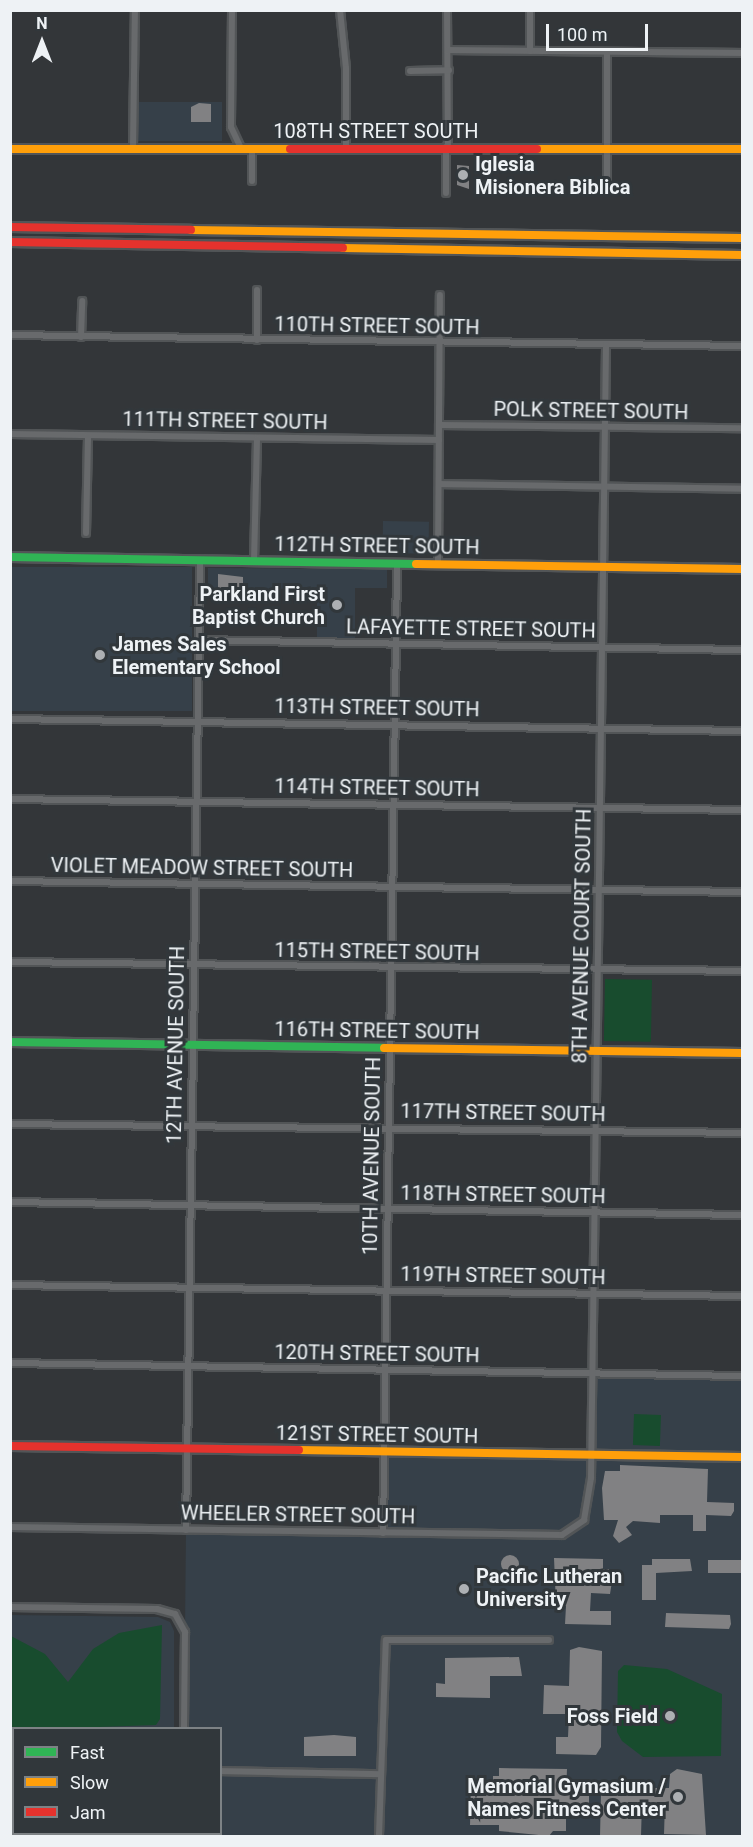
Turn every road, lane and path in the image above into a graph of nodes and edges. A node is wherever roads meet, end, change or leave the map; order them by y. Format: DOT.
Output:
graph roads {
  1 [pos="135,10"];
  2 [pos="232,10"];
  3 [pos="340,10"];
  4 [pos="447,10"];
  5 [pos="530,10"];
  6 [pos="448,50"];
  7 [pos="530,51"];
  8 [pos="607,52"];
  9 [pos="742,53"];
  10 [pos="449,70"];
  11 [pos="410,71"];
  12 [pos="133,147"];
  13 [pos="346,147"];
  14 [pos="447,147"];
  15 [pos="241,148"];
  16 [pos="252,148"];
  17 [pos="607,148"];
  18 [pos="10,149"];
  19 [pos="742,149"];
  20 [pos="252,181"];
  21 [pos="608,190"];
  22 [pos="446,193"];
  23 [pos="10,227"];
  24 [pos="742,238"];
  25 [pos="10,242"];
  26 [pos="742,255"];
  27 [pos="257,290"];
  28 [pos="440,295"];
  29 [pos="82,301"];
  30 [pos="10,335"];
  31 [pos="81,337"];
  32 [pos="257,340"];
  33 [pos="440,344"];
  34 [pos="606,345"];
  35 [pos="742,346"];
  36 [pos="439,425"];
  37 [pos="742,428"];
  38 [pos="606,429"];
  39 [pos="10,434"];
  40 [pos="88,437"];
  41 [pos="257,438"];
  42 [pos="439,440"];
  43 [pos="439,484"];
  44 [pos="605,488"];
  45 [pos="742,489"];
  46 [pos="86,533"];
  47 [pos="10,557"];
  48 [pos="200,561"];
  49 [pos="254,562"];
  50 [pos="397,563"];
  51 [pos="438,563"];
  52 [pos="604,567"];
  53 [pos="742,569"];
  54 [pos="199,640"];
  55 [pos="396,645"];
  56 [pos="603,648"];
  57 [pos="742,650"];
  58 [pos="10,719"];
  59 [pos="198,722"];
  60 [pos="395,726"];
  61 [pos="602,728"];
  62 [pos="742,731"];
  63 [pos="10,799"];
  64 [pos="196,802"];
  65 [pos="394,805"];
  66 [pos="600,809"];
  67 [pos="742,810"];
  68 [pos="10,881"];
  69 [pos="195,884"];
  70 [pos="393,887"];
  71 [pos="599,890"];
  72 [pos="742,892"];
  73 [pos="10,962"];
  74 [pos="194,964"];
  75 [pos="392,969"];
  76 [pos="598,970"];
  77 [pos="742,971"];
  78 [pos="10,1042"];
  79 [pos="193,1044"];
  80 [pos="390,1047"];
  81 [pos="597,1051"];
  82 [pos="742,1053"];
  83 [pos="10,1124"];
  84 [pos="192,1125"];
  85 [pos="389,1127"];
  86 [pos="596,1131"];
  87 [pos="742,1133"];
  88 [pos="10,1202"];
  89 [pos="191,1206"];
  90 [pos="388,1210"];
  91 [pos="595,1213"];
  92 [pos="742,1215"];
  93 [pos="10,1285"];
  94 [pos="189,1288"];
  95 [pos="387,1291"];
  96 [pos="593,1294"];
  97 [pos="742,1296"];
  98 [pos="10,1363"];
  99 [pos="188,1368"];
  100 [pos="386,1370"];
  101 [pos="592,1374"];
  102 [pos="742,1376"];
  103 [pos="10,1446"];
  104 [pos="187,1448"];
  105 [pos="384,1452"];
  106 [pos="591,1455"];
  107 [pos="742,1457"];
  108 [pos="582,1525"];
  109 [pos="10,1527"];
  110 [pos="186,1530"];
  111 [pos="383,1533"];
  112 [pos="10,1607"];
  113 [pos="549,1640"];
  114 [pos="184,1727"];
  115 [pos="222,1771"];
  116 [pos="380,1774"];
  117 [pos="379,1836"];
  1 -- 12 [label="street"];
  2 -- 15 [label="street"];
  3 -- 13 [label="street"];
  4 -- 6 [label="street"];
  5 -- 7 [label="street"];
  6 -- 7 [label="street"];
  6 -- 10 [label="street"];
  7 -- 8 [label="street"];
  8 -- 9 [label="street"];
  8 -- 17 [label="street"];
  10 -- 11 [label="street"];
  10 -- 14 [label="street"];
  12 -- 15 [label="main road, 108TH STREET SOUTH"];
  12 -- 18 [label="main road, 108TH STREET SOUTH"];
  13 -- 14 [label="main road, 108TH STREET SOUTH"];
  13 -- 16 [label="main road, 108TH STREET SOUTH"];
  14 -- 17 [label="main road, 108TH STREET SOUTH"];
  14 -- 22 [label="street"];
  15 -- 16 [label="main road, 108TH STREET SOUTH"];
  16 -- 20 [label="street"];
  17 -- 19 [label="main road, 108TH STREET SOUTH"];
  17 -- 21 [label="street"];
  23 -- 24 [label="main road"];
  25 -- 26 [label="main road"];
  27 -- 32 [label="street"];
  28 -- 33 [label="street"];
  29 -- 31 [label="street"];
  30 -- 31 [label="street, 110TH STREET SOUTH"];
  31 -- 32 [label="street, 110TH STREET SOUTH"];
  32 -- 33 [label="street, 110TH STREET SOUTH"];
  33 -- 34 [label="street, 110TH STREET SOUTH"];
  33 -- 36 [label="street"];
  34 -- 35 [label="street, 110TH STREET SOUTH"];
  34 -- 38 [label="street, 8TH AVENUE COURT SOUTH"];
  36 -- 38 [label="street, POLK STREET SOUTH"];
  36 -- 42 [label="street"];
  37 -- 38 [label="street, POLK STREET SOUTH"];
  38 -- 44 [label="street, 8TH AVENUE COURT SOUTH"];
  39 -- 40 [label="street, 111TH STREET SOUTH"];
  40 -- 41 [label="street, 111TH STREET SOUTH"];
  40 -- 46 [label="street"];
  41 -- 42 [label="street, 111TH STREET SOUTH"];
  41 -- 49 [label="street"];
  42 -- 43 [label="street"];
  43 -- 44 [label="street"];
  43 -- 51 [label="street"];
  44 -- 45 [label="street"];
  44 -- 52 [label="street, 8TH AVENUE COURT SOUTH"];
  47 -- 48 [label="main road, 112TH STREET SOUTH"];
  48 -- 49 [label="main road, 112TH STREET SOUTH"];
  48 -- 54 [label="street, 12TH AVENUE SOUTH"];
  49 -- 50 [label="main road, 112TH STREET SOUTH"];
  50 -- 51 [label="main road, 112TH STREET SOUTH"];
  50 -- 55 [label="street, 10TH AVENUE SOUTH"];
  51 -- 52 [label="main road, 112TH STREET SOUTH"];
  52 -- 53 [label="main road, 112TH STREET SOUTH"];
  52 -- 56 [label="street, 8TH AVENUE COURT SOUTH"];
  54 -- 55 [label="street, LAFAYETTE STREET SOUTH"];
  54 -- 59 [label="street, 12TH AVENUE SOUTH"];
  55 -- 56 [label="street, LAFAYETTE STREET SOUTH"];
  55 -- 60 [label="street, 10TH AVENUE SOUTH"];
  56 -- 57 [label="street, LAFAYETTE STREET SOUTH"];
  56 -- 61 [label="street, 8TH AVENUE COURT SOUTH"];
  58 -- 59 [label="street, 113TH STREET SOUTH"];
  59 -- 60 [label="street, 113TH STREET SOUTH"];
  59 -- 64 [label="street, 12TH AVENUE SOUTH"];
  60 -- 61 [label="street, 113TH STREET SOUTH"];
  60 -- 65 [label="street, 10TH AVENUE SOUTH"];
  61 -- 62 [label="street, 113TH STREET SOUTH"];
  61 -- 66 [label="street, 8TH AVENUE COURT SOUTH"];
  63 -- 64 [label="street, 114TH STREET SOUTH"];
  64 -- 65 [label="street, 114TH STREET SOUTH"];
  64 -- 69 [label="street, 12TH AVENUE SOUTH"];
  65 -- 66 [label="street, 114TH STREET SOUTH"];
  65 -- 70 [label="street, 10TH AVENUE SOUTH"];
  66 -- 67 [label="street, 114TH STREET SOUTH"];
  66 -- 71 [label="street, 8TH AVENUE COURT SOUTH"];
  68 -- 69 [label="street, VIOLET MEADOW STREET SOUTH"];
  69 -- 70 [label="street, VIOLET MEADOW STREET SOUTH"];
  69 -- 74 [label="street, 12TH AVENUE SOUTH"];
  70 -- 71 [label="street, VIOLET MEADOW STREET SOUTH"];
  70 -- 75 [label="street, 10TH AVENUE SOUTH"];
  71 -- 72 [label="street, VIOLET MEADOW STREET SOUTH"];
  71 -- 76 [label="street, 8TH AVENUE COURT SOUTH"];
  73 -- 74 [label="street, 115TH STREET SOUTH"];
  74 -- 75 [label="street, 115TH STREET SOUTH"];
  74 -- 79 [label="street, 12TH AVENUE SOUTH"];
  75 -- 76 [label="street, 115TH STREET SOUTH"];
  75 -- 80 [label="street, 10TH AVENUE SOUTH"];
  76 -- 77 [label="street, 115TH STREET SOUTH"];
  76 -- 81 [label="street, 8TH AVENUE COURT SOUTH"];
  78 -- 79 [label="main road, 116TH STREET SOUTH"];
  79 -- 80 [label="main road, 116TH STREET SOUTH"];
  79 -- 84 [label="street, 12TH AVENUE SOUTH"];
  80 -- 81 [label="main road, 116TH STREET SOUTH"];
  80 -- 85 [label="street, 10TH AVENUE SOUTH"];
  81 -- 82 [label="main road, 116TH STREET SOUTH"];
  81 -- 86 [label="street, 8TH AVENUE COURT SOUTH"];
  83 -- 84 [label="street, 117TH STREET SOUTH"];
  84 -- 85 [label="street, 117TH STREET SOUTH"];
  84 -- 89 [label="street, 12TH AVENUE SOUTH"];
  85 -- 86 [label="street, 117TH STREET SOUTH"];
  85 -- 90 [label="street, 10TH AVENUE SOUTH"];
  86 -- 87 [label="street, 117TH STREET SOUTH"];
  86 -- 91 [label="street, 8TH AVENUE COURT SOUTH"];
  88 -- 89 [label="street, 118TH STREET SOUTH"];
  89 -- 90 [label="street, 118TH STREET SOUTH"];
  89 -- 94 [label="street, 12TH AVENUE SOUTH"];
  90 -- 91 [label="street, 118TH STREET SOUTH"];
  90 -- 95 [label="street, 10TH AVENUE SOUTH"];
  91 -- 92 [label="street, 118TH STREET SOUTH"];
  91 -- 96 [label="street, 8TH AVENUE COURT SOUTH"];
  93 -- 94 [label="street, 119TH STREET SOUTH"];
  94 -- 95 [label="street, 119TH STREET SOUTH"];
  94 -- 99 [label="street, 12TH AVENUE SOUTH"];
  95 -- 96 [label="street, 119TH STREET SOUTH"];
  95 -- 100 [label="street, 10TH AVENUE SOUTH"];
  96 -- 97 [label="street, 119TH STREET SOUTH"];
  96 -- 101 [label="street, 8TH AVENUE COURT SOUTH"];
  98 -- 99 [label="street, 120TH STREET SOUTH"];
  99 -- 100 [label="street, 120TH STREET SOUTH"];
  99 -- 104 [label="street, 12TH AVENUE SOUTH"];
  100 -- 101 [label="street, 120TH STREET SOUTH"];
  100 -- 105 [label="street, 10TH AVENUE SOUTH"];
  101 -- 102 [label="street, 120TH STREET SOUTH"];
  101 -- 106 [label="street, 8TH AVENUE COURT SOUTH"];
  103 -- 104 [label="main road, 121ST STREET SOUTH"];
  104 -- 105 [label="main road, 121ST STREET SOUTH"];
  104 -- 110 [label="street, 12TH AVENUE SOUTH"];
  105 -- 106 [label="main road, 121ST STREET SOUTH"];
  105 -- 111 [label="street, 10TH AVENUE SOUTH"];
  106 -- 107 [label="main road, 121ST STREET SOUTH"];
  106 -- 108 [label="street, 8TH AVENUE COURT SOUTH"];
  108 -- 111 [label="street, WHEELER STREET SOUTH"];
  109 -- 110 [label="street, WHEELER STREET SOUTH"];
  110 -- 111 [label="street, WHEELER STREET SOUTH"];
  112 -- 114 [label="street"];
  113 -- 116 [label="street"];
  115 -- 116 [label="street"];
  116 -- 117 [label="street"];
}
